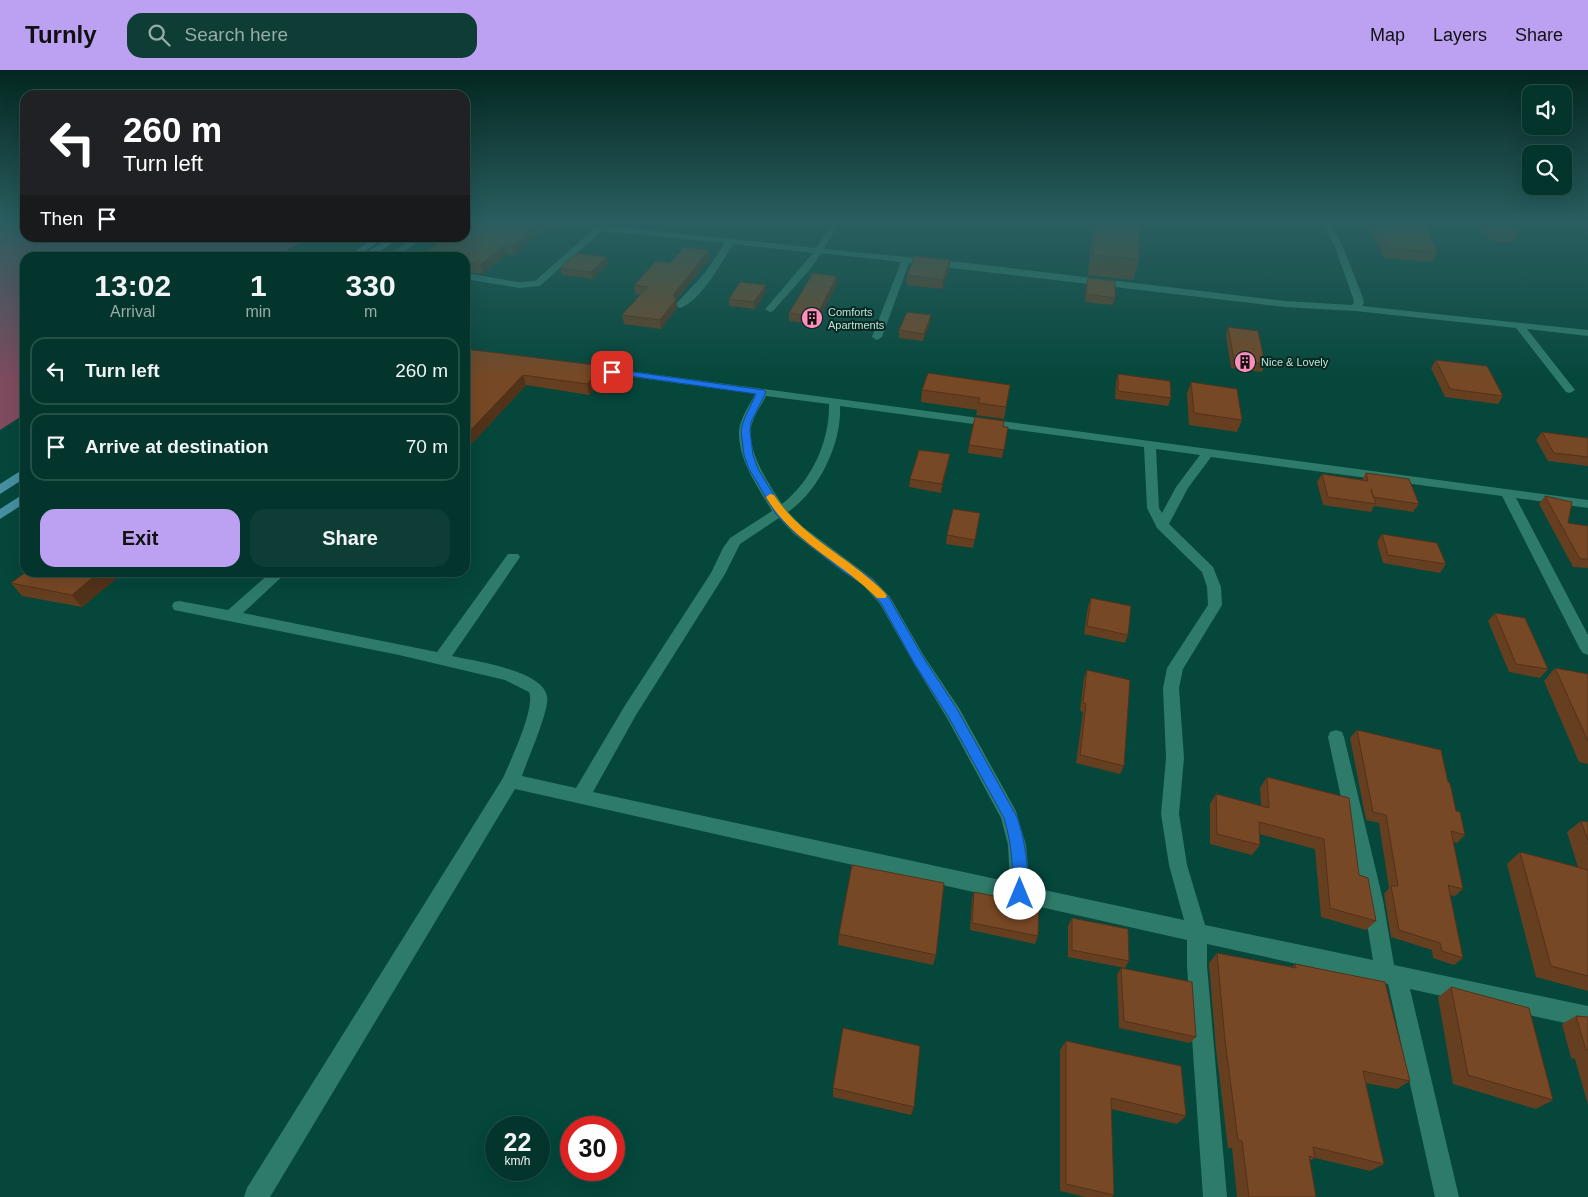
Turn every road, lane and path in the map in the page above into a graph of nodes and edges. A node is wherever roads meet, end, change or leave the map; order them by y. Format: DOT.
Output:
graph roads {
  1 [pos="548,275"];
  2 [pos="710,275"];
  3 [pos="800,275"];
  4 [pos="901,275"];
  5 [pos="1032,275"];
  6 [pos="1341,275"];
  7 [pos="1349,275"];
  8 [pos="470,277"];
  9 [pos="680,305"];
  10 [pos="1355,308"];
  11 [pos="770,309"];
  12 [pos="1519,326"];
  13 [pos="1588,333"];
  14 [pos="877,337"];
  15 [pos="575,366"];
  16 [pos="1570,390"];
  17 [pos="762,392"];
  18 [pos="834,402"];
  19 [pos="1150,444"];
  20 [pos="1208,452"];
  21 [pos="20,476"];
  22 [pos="0,490"];
  23 [pos="1507,494"];
  24 [pos="20,501"];
  25 [pos="1588,504"];
  26 [pos="779,511"];
  27 [pos="0,515"];
  28 [pos="1162,525"];
  29 [pos="513,557"];
  30 [pos="274,577"];
  31 [pos="179,606"];
  32 [pos="230,617"];
  33 [pos="1588,649"];
  34 [pos="441,659"];
  35 [pos="1336,738"];
  36 [pos="511,781"];
  37 [pos="581,796"];
  38 [pos="1020,894"];
  39 [pos="1197,933"];
  40 [pos="1391,974"];
  41 [pos="1588,1017"];
  42 [pos="256,1197"];
  43 [pos="1215,1197"];
  44 [pos="1447,1197"];
  1 -- 8 [label="street"];
  2 -- 9 [label="street"];
  3 -- 11 [label="street"];
  4 -- 14 [label="street"];
  5 -- 10 [label="street"];
  6 -- 10 [label="street"];
  7 -- 10 [label="street"];
  10 -- 12 [label="street"];
  12 -- 13 [label="street"];
  12 -- 16 [label="street"];
  15 -- 17 [label="street"];
  17 -- 18 [label="street"];
  17 -- 26 [label="street"];
  18 -- 19 [label="street"];
  18 -- 26 [label="street"];
  19 -- 20 [label="street"];
  19 -- 28 [label="street"];
  20 -- 23 [label="street"];
  20 -- 28 [label="street"];
  21 -- 22 [label="main road"];
  23 -- 25 [label="street"];
  23 -- 33 [label="street"];
  24 -- 27 [label="main road"];
  26 -- 37 [label="street"];
  26 -- 38 [label="street"];
  28 -- 39 [label="street"];
  29 -- 34 [label="street"];
  30 -- 32 [label="street"];
  31 -- 32 [label="street"];
  32 -- 34 [label="street"];
  34 -- 36 [label="street"];
  35 -- 40 [label="street"];
  36 -- 37 [label="street"];
  36 -- 42 [label="street"];
  37 -- 38 [label="street"];
  38 -- 39 [label="street"];
  39 -- 40 [label="street"];
  39 -- 43 [label="street"];
  40 -- 41 [label="street"];
  40 -- 44 [label="street"];
}
